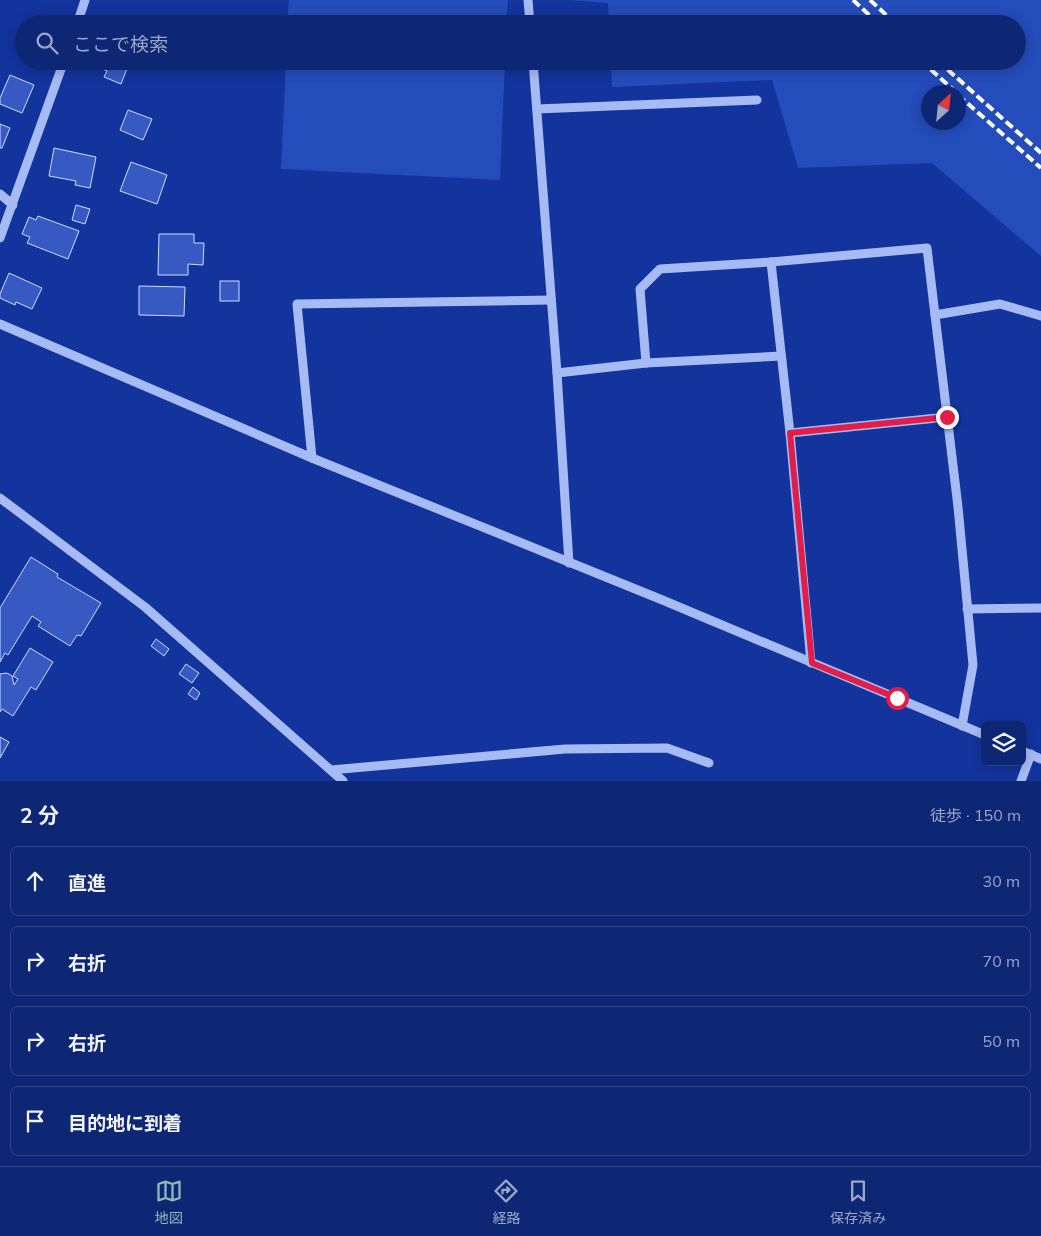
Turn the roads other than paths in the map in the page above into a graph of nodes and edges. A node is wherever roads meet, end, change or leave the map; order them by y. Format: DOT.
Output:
graph roads {
  1 [pos="86,0"];
  2 [pos="528,0"];
  3 [pos="80,15"];
  4 [pos="529,15"];
  5 [pos="61,70"];
  6 [pos="534,70"];
  7 [pos="757,100"];
  8 [pos="537,109"];
  9 [pos="0,194"];
  10 [pos="13,205"];
  11 [pos="0,238"];
  12 [pos="771,262"];
  13 [pos="551,300"];
  14 [pos="935,315"];
  15 [pos="1041,316"];
  16 [pos="0,324"];
  17 [pos="781,356"];
  18 [pos="646,363"];
  19 [pos="557,373"];
  20 [pos="947,417"];
  21 [pos="790,433"];
  22 [pos="312,458"];
  23 [pos="0,498"];
  24 [pos="569,563"];
  25 [pos="1041,608"];
  26 [pos="967,609"];
  27 [pos="812,663"];
  28 [pos="962,726"];
  29 [pos="981,733"];
  30 [pos="1026,753"];
  31 [pos="1041,759"];
  32 [pos="709,763"];
  33 [pos="1024,766"];
  34 [pos="331,770"];
  35 [pos="343,781"];
  36 [pos="1021,781"];
  1 -- 3 [label="street"];
  2 -- 4 [label="street"];
  5 -- 10 [label="street"];
  6 -- 8 [label="street"];
  7 -- 8 [label="street"];
  8 -- 13 [label="street"];
  9 -- 10 [label="street"];
  10 -- 11 [label="street"];
  12 -- 14 [label="street"];
  12 -- 17 [label="street"];
  12 -- 18 [label="street"];
  13 -- 19 [label="street"];
  13 -- 22 [label="street"];
  14 -- 15 [label="street"];
  14 -- 20 [label="street"];
  16 -- 22 [label="street"];
  17 -- 18 [label="street"];
  17 -- 21 [label="street"];
  18 -- 19 [label="street"];
  19 -- 24 [label="street"];
  20 -- 21 [label="street"];
  20 -- 26 [label="street"];
  21 -- 27 [label="street"];
  22 -- 24 [label="street"];
  23 -- 34 [label="street"];
  24 -- 27 [label="street"];
  25 -- 26 [label="street"];
  26 -- 28 [label="street"];
  27 -- 28 [label="street"];
  28 -- 29 [label="street"];
  30 -- 31 [label="street"];
  32 -- 34 [label="street"];
  33 -- 36 [label="street"];
  34 -- 35 [label="street"];
}
